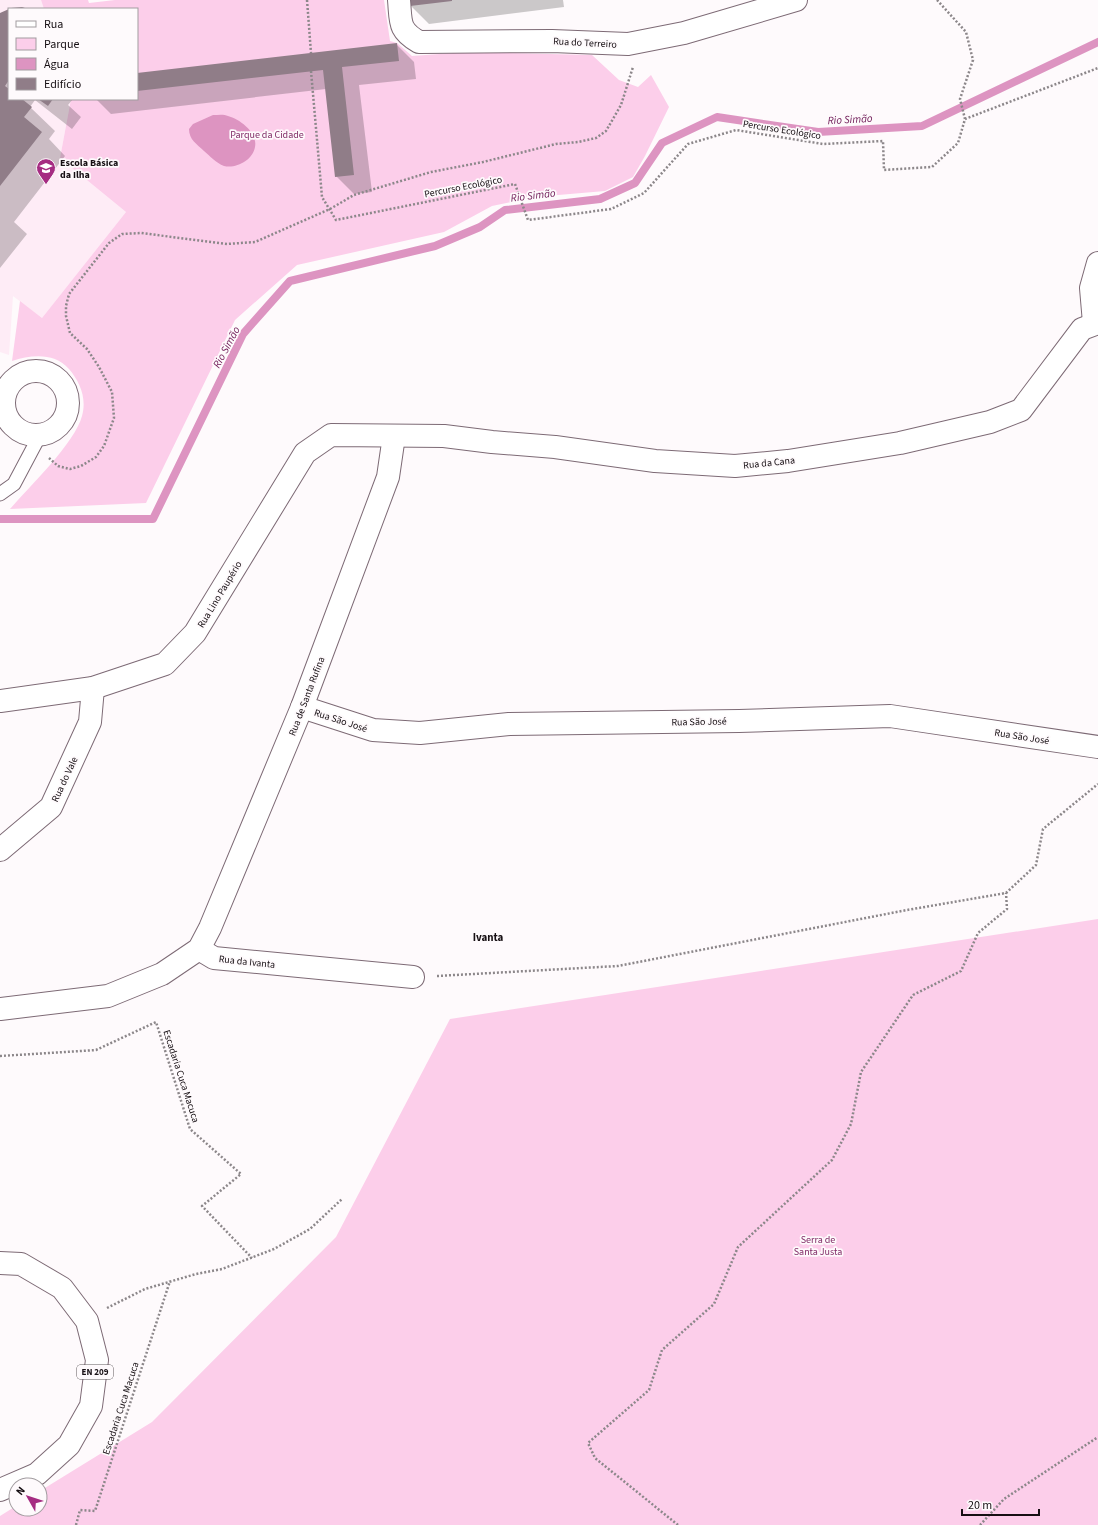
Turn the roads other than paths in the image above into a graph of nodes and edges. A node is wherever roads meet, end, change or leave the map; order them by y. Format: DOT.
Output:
graph roads {
  1 [pos="399,0"];
  2 [pos="796,0"];
  3 [pos="1098,263"];
  4 [pos="1096,323"];
  5 [pos="3,393"];
  6 [pos="394,436"];
  7 [pos="37,440"];
  8 [pos="0,494"];
  9 [pos="93,688"];
  10 [pos="0,701"];
  11 [pos="302,707"];
  12 [pos="1098,747"];
  13 [pos="0,850"];
  14 [pos="199,949"];
  15 [pos="412,977"];
  16 [pos="0,1009"];
  17 [pos="0,1263"];
  18 [pos="0,1490"];
  1 -- 2 [label="street, Rua do Terreiro"];
  3 -- 4 [label="street"];
  4 -- 6 [label="street, Rua da Cana"];
  5 -- 7 [label="street"];
  5 -- 7 [label="street"];
  6 -- 9 [label="street, Rua Lino Paupério"];
  6 -- 11 [label="street, Rua de Santa Rufina"];
  7 -- 8 [label="lane"];
  9 -- 10 [label="street, Rua Lino Paupério"];
  9 -- 13 [label="street, Rua do Vale"];
  11 -- 12 [label="street, Rua São José"];
  11 -- 14 [label="street, Rua de Santa Rufina"];
  14 -- 15 [label="street, Rua da Ivanta"];
  14 -- 16 [label="street"];
  17 -- 18 [label="street, EN 209"];
}
